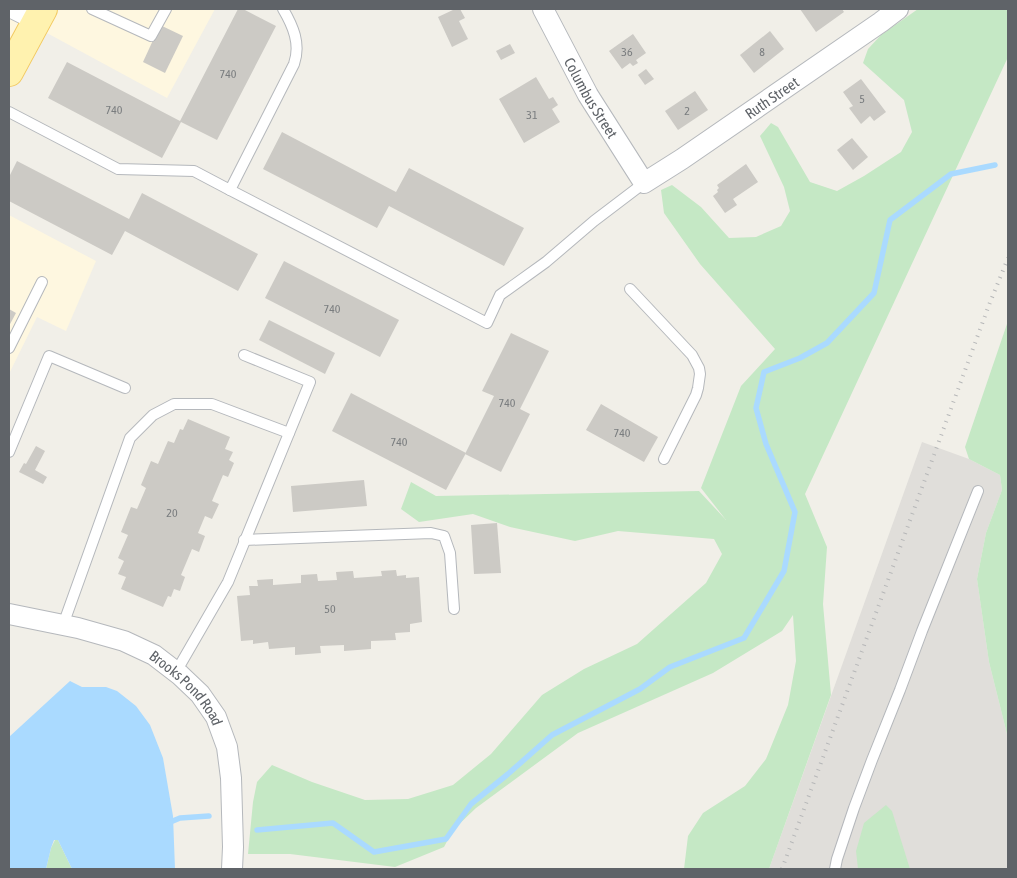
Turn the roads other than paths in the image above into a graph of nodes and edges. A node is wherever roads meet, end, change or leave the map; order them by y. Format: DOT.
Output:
graph roads {
  1 [pos="92,9"];
  2 [pos="166,9"];
  3 [pos="283,9"];
  4 [pos="543,9"];
  5 [pos="898,9"];
  6 [pos="111,12"];
  7 [pos="31,13"];
  8 [pos="9,72"];
  9 [pos="9,112"];
  10 [pos="644,184"];
  11 [pos="230,190"];
  12 [pos="42,282"];
  13 [pos="630,289"];
  14 [pos="9,348"];
  15 [pos="244,355"];
  16 [pos="125,388"];
  17 [pos="13,429"];
  18 [pos="289,433"];
  19 [pos="9,452"];
  20 [pos="664,459"];
  21 [pos="978,491"];
  22 [pos="244,540"];
  23 [pos="454,609"];
  24 [pos="9,614"];
  25 [pos="63,625"];
  26 [pos="176,672"];
  27 [pos="232,869"];
  28 [pos="835,869"];
  1 -- 6 [label="lane"];
  2 -- 6 [label="lane"];
  3 -- 11 [label="lane"];
  4 -- 10 [label="street, Columbus Street"];
  5 -- 10 [label="street, Ruth Street"];
  7 -- 8 [label="main road"];
  9 -- 11 [label="lane"];
  10 -- 11 [label="lane"];
  12 -- 14 [label="lane"];
  13 -- 20 [label="lane"];
  15 -- 18 [label="lane"];
  16 -- 17 [label="lane"];
  17 -- 19 [label="lane"];
  18 -- 22 [label="lane"];
  18 -- 25 [label="lane"];
  21 -- 28 [label="lane"];
  22 -- 23 [label="lane"];
  22 -- 26 [label="lane"];
  24 -- 25 [label="street, Brooks Pond Road"];
  25 -- 26 [label="street, Brooks Pond Road"];
  26 -- 27 [label="street, Brooks Pond Road"];
}
